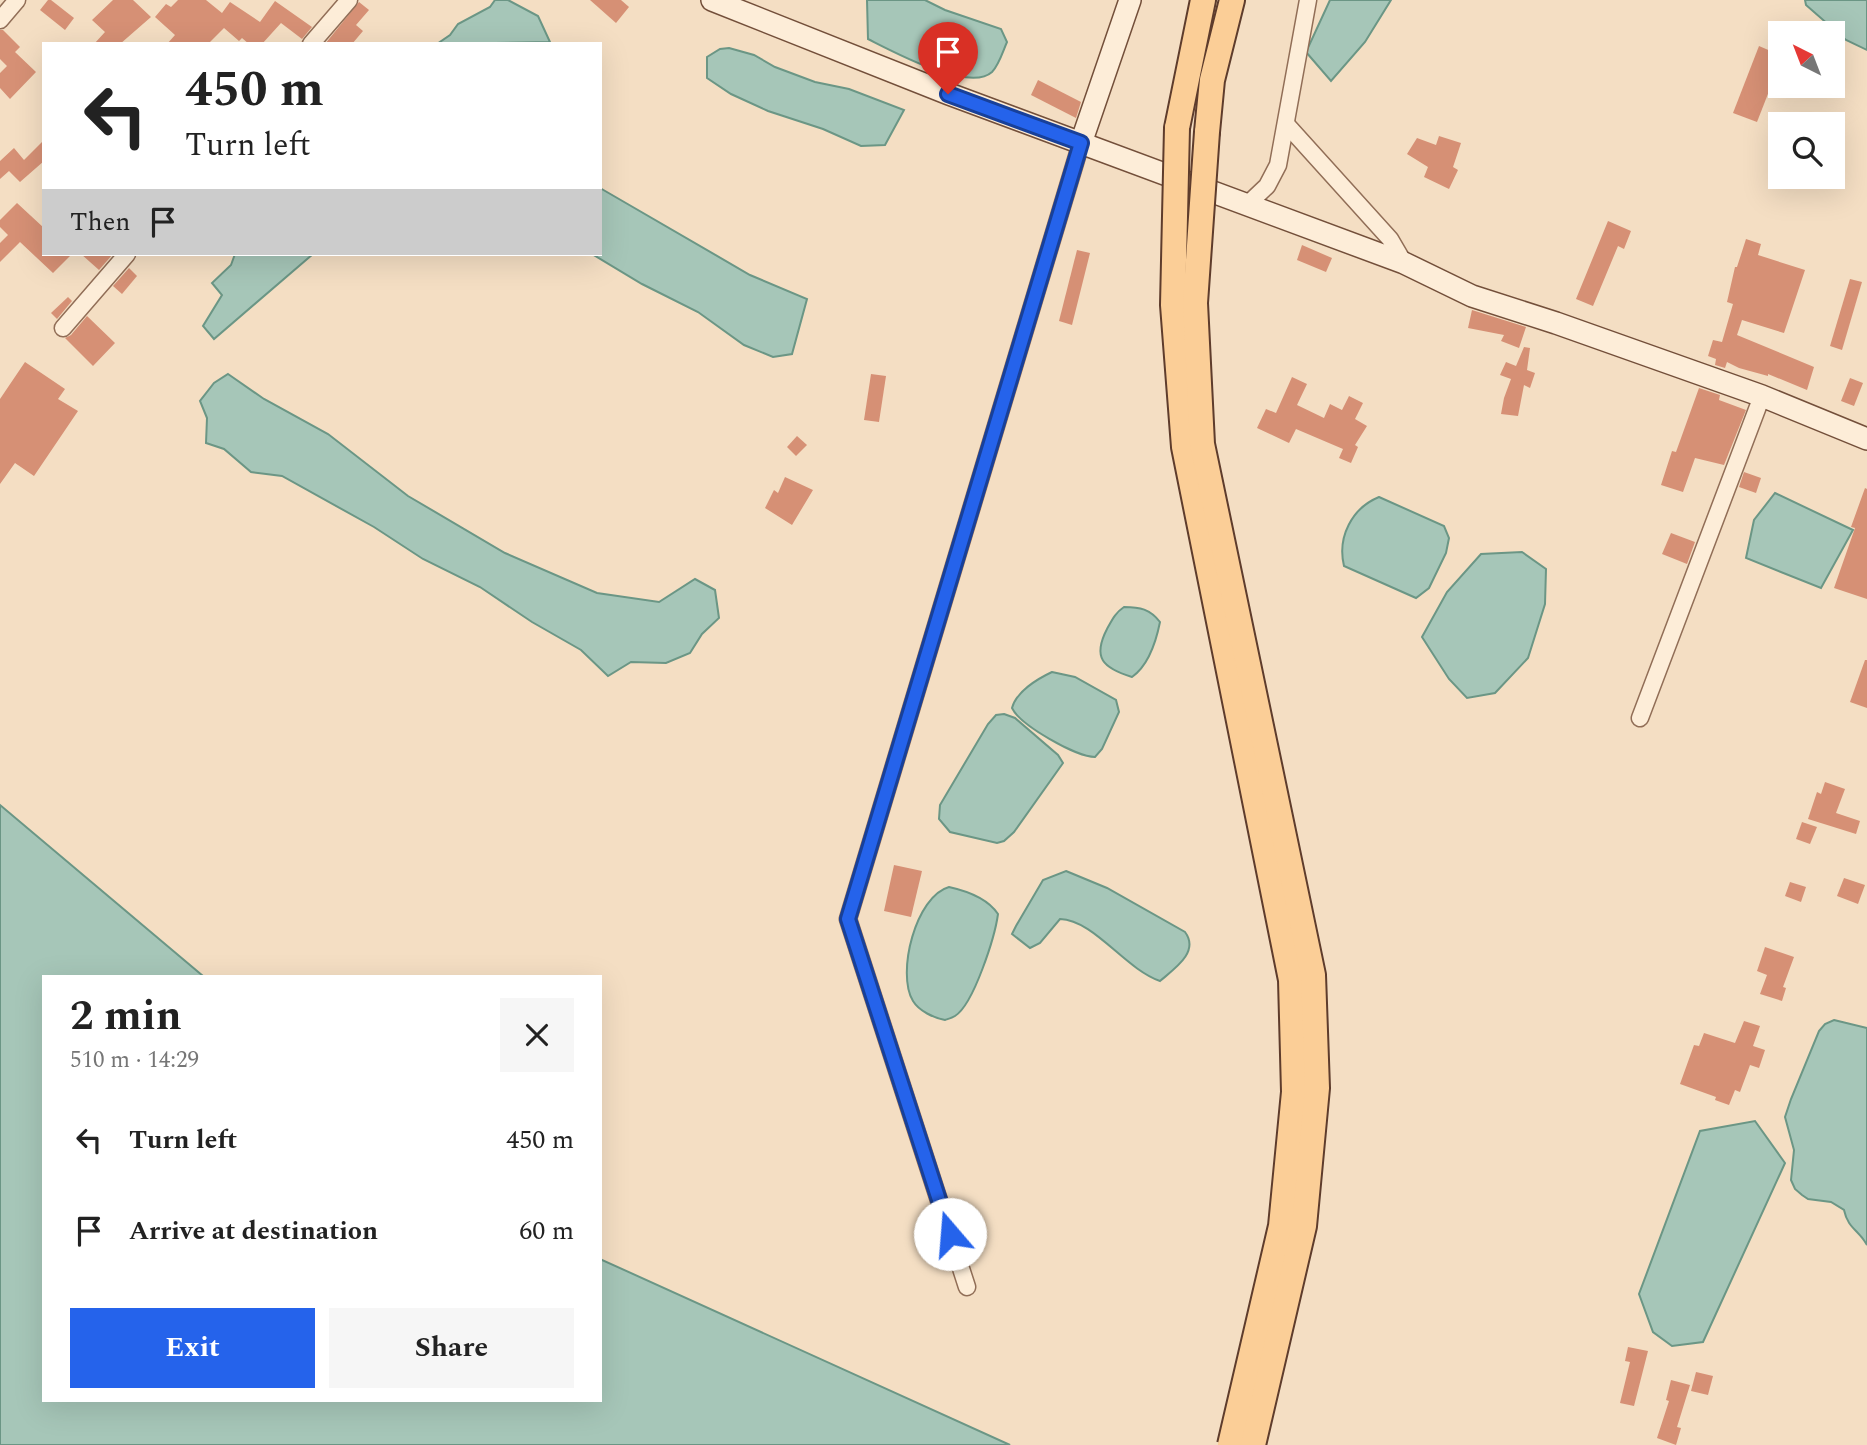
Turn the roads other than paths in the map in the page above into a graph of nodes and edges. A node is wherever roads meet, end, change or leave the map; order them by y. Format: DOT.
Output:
graph roads {
  1 [pos="17,0"];
  2 [pos="349,0"];
  3 [pos="712,0"];
  4 [pos="1203,0"];
  5 [pos="1308,0"];
  6 [pos="1126,2"];
  7 [pos="1231,3"];
  8 [pos="0,20"];
  9 [pos="313,42"];
  10 [pos="1287,125"];
  11 [pos="1081,143"];
  12 [pos="1248,204"];
  13 [pos="125,256"];
  14 [pos="1404,263"];
  15 [pos="63,328"];
  16 [pos="1762,396"];
  17 [pos="1867,439"];
  18 [pos="1640,718"];
  19 [pos="967,1287"];
  20 [pos="1230,1445"];
  21 [pos="1254,1445"];
  1 -- 8 [label="street"];
  2 -- 9 [label="street"];
  3 -- 11 [label="street"];
  4 -- 20 [label="main road, bridge"];
  5 -- 10 [label="street"];
  6 -- 11 [label="street"];
  7 -- 21 [label="main road, bridge"];
  10 -- 12 [label="street"];
  10 -- 14 [label="street"];
  11 -- 12 [label="street"];
  11 -- 19 [label="street"];
  12 -- 14 [label="street"];
  13 -- 15 [label="street"];
  14 -- 16 [label="street"];
  16 -- 17 [label="street"];
  16 -- 18 [label="street"];
}
